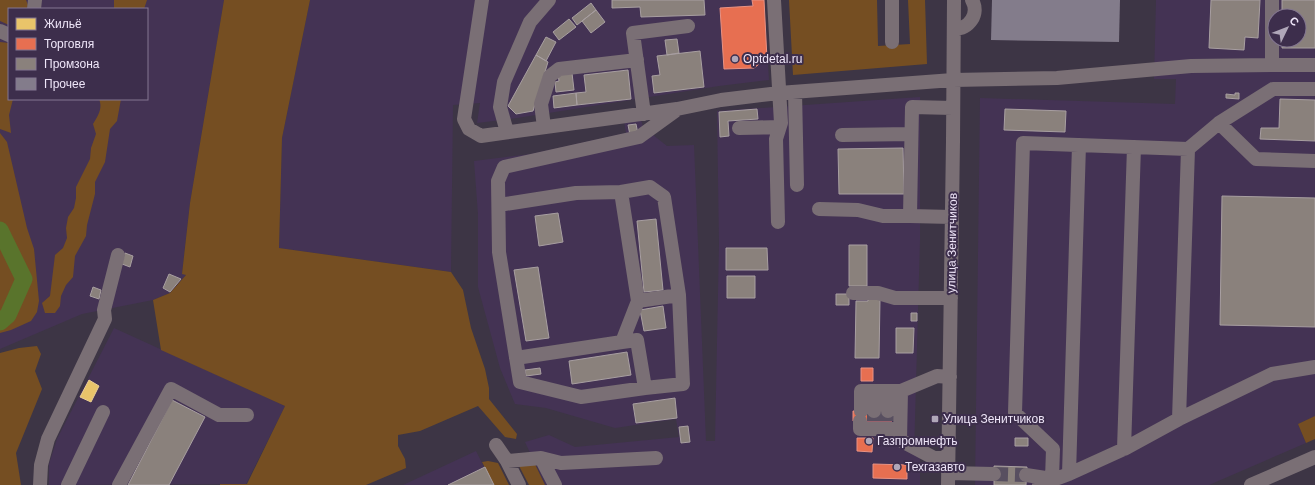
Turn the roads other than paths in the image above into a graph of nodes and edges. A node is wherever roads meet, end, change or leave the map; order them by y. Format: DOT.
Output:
graph roads {
  1 [pos="482,0"];
  2 [pos="550,0"];
  3 [pos="774,0"];
  4 [pos="892,0"];
  5 [pos="954,0"];
  6 [pos="972,0"];
  7 [pos="1272,0"];
  8 [pos="688,26"];
  9 [pos="954,29"];
  10 [pos="892,42"];
  11 [pos="637,60"];
  12 [pos="1272,65"];
  13 [pos="1315,65"];
  14 [pos="953,80"];
  15 [pos="1315,89"];
  16 [pos="795,92"];
  17 [pos="779,93"];
  18 [pos="954,108"];
  19 [pos="677,109"];
  20 [pos="644,114"];
  21 [pos="1219,123"];
  22 [pos="544,127"];
  23 [pos="779,127"];
  24 [pos="739,128"];
  25 [pos="507,132"];
  26 [pos="911,134"];
  27 [pos="842,135"];
  28 [pos="1079,145"];
  29 [pos="1134,147"];
  30 [pos="1188,149"];
  31 [pos="1315,161"];
  32 [pos="797,185"];
  33 [pos="621,192"];
  34 [pos="499,205"];
  35 [pos="820,209"];
  36 [pos="910,216"];
  37 [pos="952,217"];
  38 [pos="778,222"];
  39 [pos="118,255"];
  40 [pos="853,293"];
  41 [pos="679,295"];
  42 [pos="951,298"];
  43 [pos="638,301"];
  44 [pos="622,342"];
  45 [pos="516,358"];
  46 [pos="1315,367"];
  47 [pos="950,377"];
  48 [pos="645,388"];
  49 [pos="888,391"];
  50 [pos="103,412"];
  51 [pos="247,415"];
  52 [pos="1179,418"];
  53 [pos="879,420"];
  54 [pos="496,445"];
  55 [pos="1124,449"];
  56 [pos="1315,457"];
  57 [pos="541,458"];
  58 [pos="656,458"];
  59 [pos="948,458"];
  60 [pos="507,461"];
  61 [pos="994,474"];
  62 [pos="1069,474"];
  63 [pos="1026,475"];
  64 [pos="948,479"];
  65 [pos="1046,482"];
  66 [pos="40,485"];
  67 [pos="68,485"];
  68 [pos="119,485"];
  69 [pos="519,485"];
  70 [pos="555,485"];
  71 [pos="1251,485"];
  1 -- 25 [label="street"];
  2 -- 25 [label="street"];
  3 -- 17 [label="street"];
  4 -- 10 [label="street"];
  5 -- 9 [label="street, улица Зенитчиков"];
  6 -- 9 [label="street"];
  7 -- 12 [label="street"];
  8 -- 11 [label="street"];
  9 -- 14 [label="street, улица Зенитчиков"];
  11 -- 20 [label="street"];
  11 -- 22 [label="street"];
  12 -- 13 [label="street"];
  12 -- 14 [label="street"];
  14 -- 16 [label="street"];
  14 -- 18 [label="street, улица Зенитчиков"];
  15 -- 21 [label="street"];
  16 -- 17 [label="street"];
  16 -- 32 [label="street"];
  17 -- 19 [label="street"];
  17 -- 23 [label="street"];
  18 -- 26 [label="street"];
  18 -- 37 [label="street, улица Зенитчиков"];
  19 -- 20 [label="street"];
  19 -- 34 [label="street"];
  20 -- 22 [label="street"];
  21 -- 30 [label="street"];
  21 -- 31 [label="street"];
  22 -- 25 [label="street"];
  23 -- 24 [label="street"];
  23 -- 38 [label="street"];
  26 -- 27 [label="street"];
  26 -- 36 [label="street"];
  28 -- 29 [label="street"];
  28 -- 62 [label="street"];
  28 -- 65 [label="street"];
  29 -- 30 [label="street"];
  29 -- 55 [label="street"];
  30 -- 52 [label="street"];
  33 -- 34 [label="street"];
  33 -- 41 [label="street"];
  33 -- 43 [label="street"];
  34 -- 45 [label="street"];
  35 -- 36 [label="street"];
  36 -- 37 [label="street"];
  37 -- 42 [label="street, улица Зенитчиков"];
  39 -- 66 [label="street"];
  40 -- 42 [label="street"];
  41 -- 43 [label="street"];
  41 -- 48 [label="street"];
  42 -- 47 [label="street, улица Зенитчиков"];
  43 -- 44 [label="street"];
  44 -- 45 [label="street"];
  44 -- 48 [label="street"];
  45 -- 48 [label="street"];
  46 -- 52 [label="street"];
  47 -- 49 [label="street"];
  47 -- 59 [label="street, улица Зенитчиков"];
  49 -- 53 [label="street"];
  49 -- 53 [label="street"];
  49 -- 53 [label="street"];
  50 -- 67 [label="street"];
  51 -- 68 [label="street"];
  52 -- 55 [label="street"];
  53 -- 59 [label="street"];
  54 -- 60 [label="street"];
  55 -- 62 [label="street"];
  56 -- 71 [label="street"];
  57 -- 58 [label="street"];
  57 -- 60 [label="street"];
  57 -- 70 [label="street"];
  59 -- 64 [label="street, улица Зенитчиков"];
  60 -- 69 [label="street"];
  61 -- 64 [label="street"];
  62 -- 65 [label="street"];
  63 -- 65 [label="street"];
}
